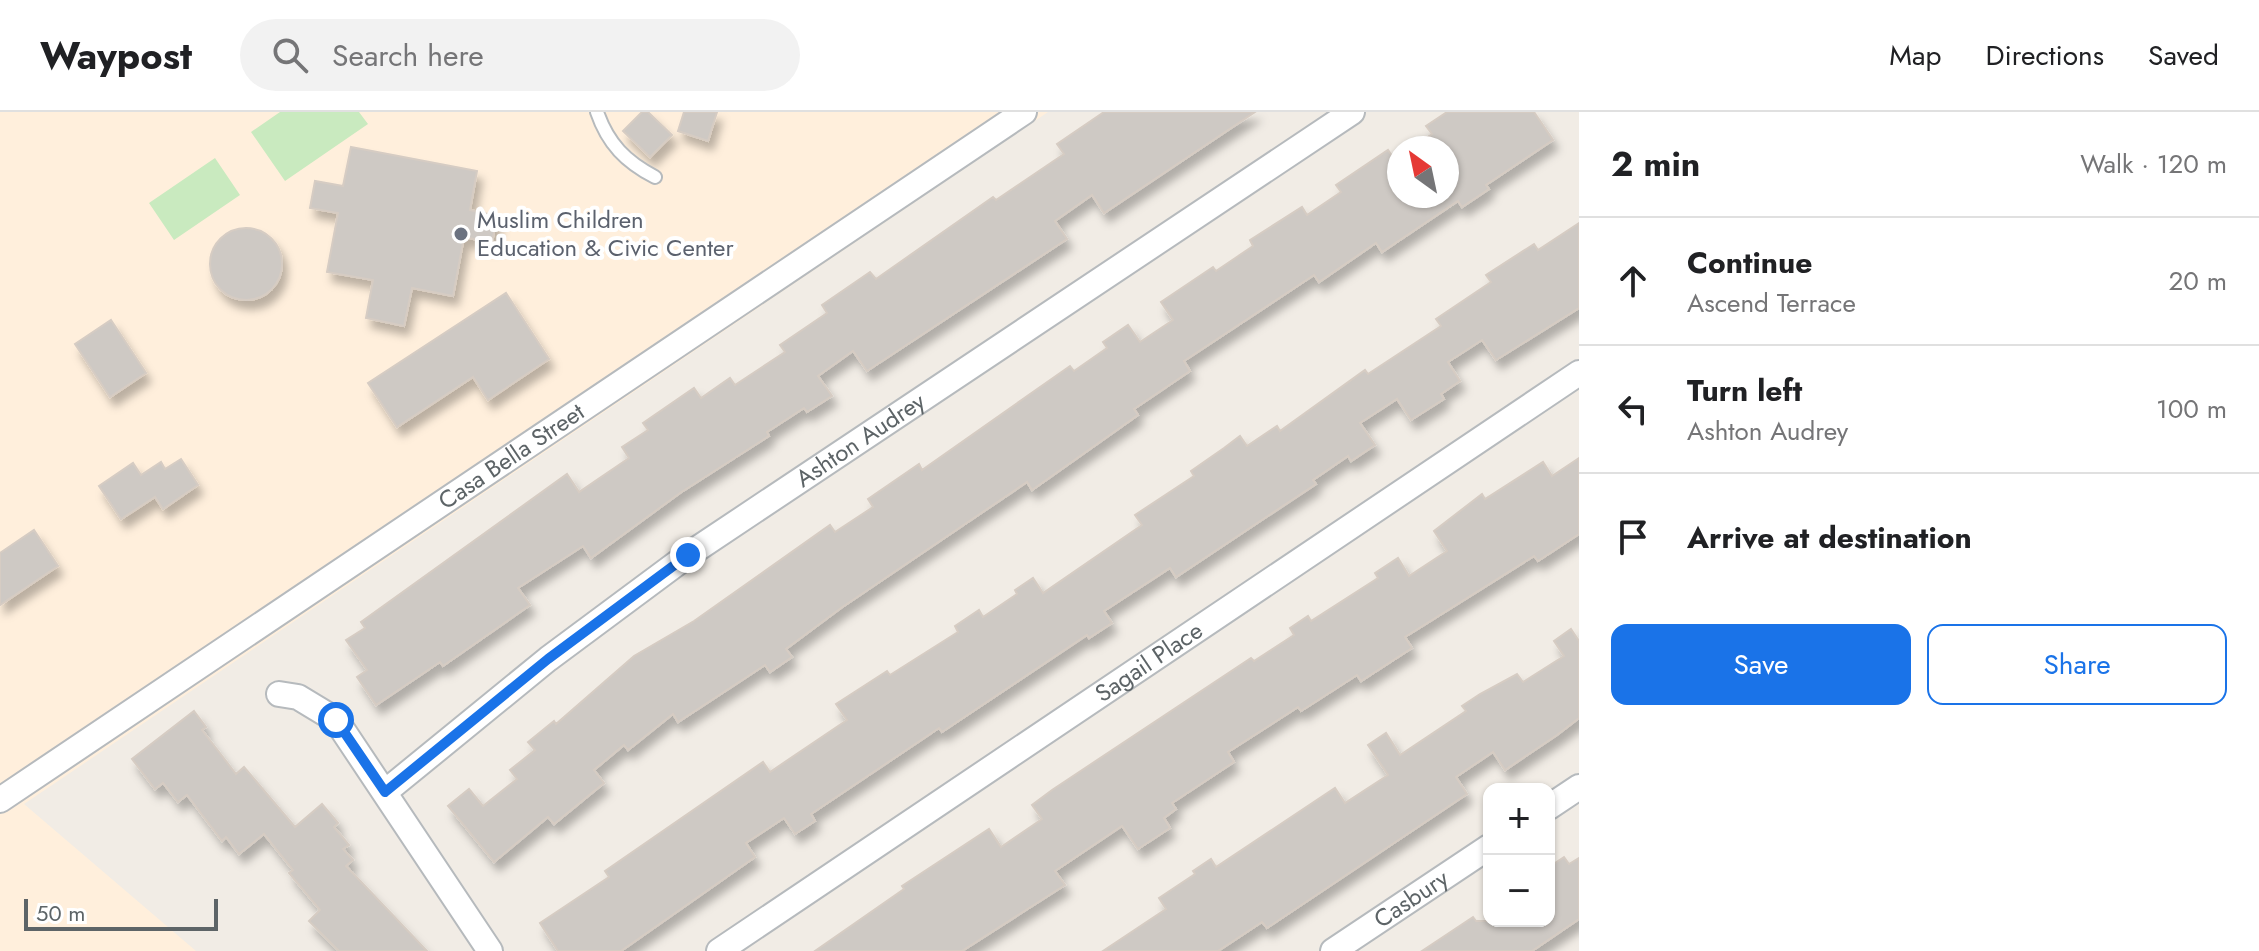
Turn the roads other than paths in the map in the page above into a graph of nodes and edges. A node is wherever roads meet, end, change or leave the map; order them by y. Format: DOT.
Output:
graph roads {
  1 [pos="597,112"];
  2 [pos="1024,112"];
  3 [pos="1352,112"];
  4 [pos="655,177"];
  5 [pos="1579,373"];
  6 [pos="279,694"];
  7 [pos="1579,787"];
  8 [pos="385,792"];
  9 [pos="0,800"];
  10 [pos="1555,803"];
  11 [pos="1483,851"];
  12 [pos="490,951"];
  13 [pos="719,951"];
  14 [pos="1333,951"];
  1 -- 4 [label="lane"];
  2 -- 9 [label="street, Casa Bella Street"];
  3 -- 8 [label="street, Ashton Audrey"];
  5 -- 13 [label="street, Sagail Place"];
  6 -- 8 [label="street"];
  7 -- 10 [label="street"];
  8 -- 12 [label="street"];
  11 -- 14 [label="street, Casbury"];
}
